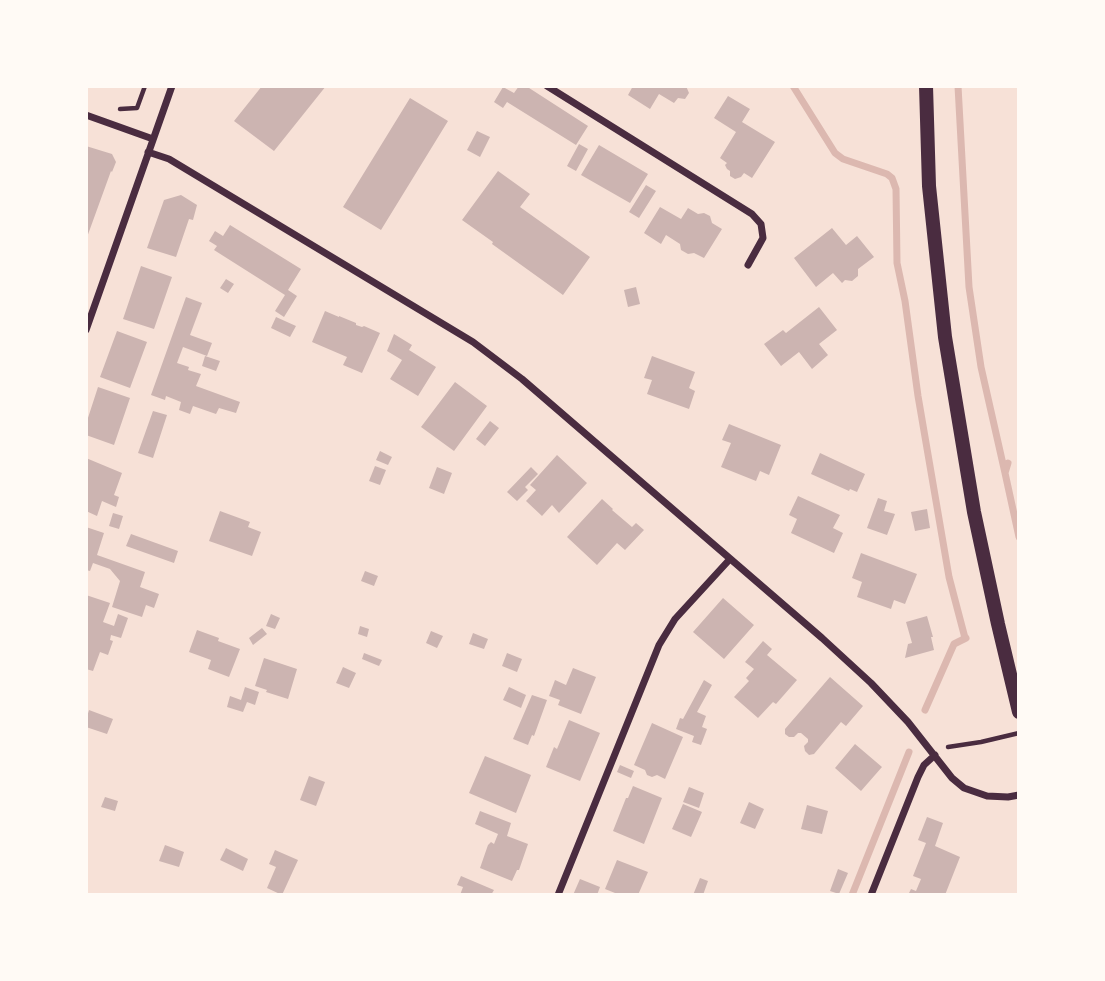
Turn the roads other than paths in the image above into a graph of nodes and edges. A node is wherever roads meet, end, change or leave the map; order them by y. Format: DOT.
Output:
graph roads {
  1 [pos="172,86"];
  2 [pos="547,86"];
  3 [pos="926,86"];
  4 [pos="86,115"];
  5 [pos="153,139"];
  6 [pos="148,152"];
  7 [pos="748,265"];
  8 [pos="86,330"];
  9 [pos="730,559"];
  10 [pos="1019,712"];
  11 [pos="935,755"];
  12 [pos="1019,795"];
  13 [pos="558,895"];
  14 [pos="870,895"];
  1 -- 5 [label="street"];
  2 -- 7 [label="street"];
  3 -- 10 [label="main road"];
  4 -- 5 [label="street"];
  5 -- 6 [label="street"];
  6 -- 8 [label="street"];
  6 -- 9 [label="street"];
  9 -- 11 [label="street"];
  9 -- 13 [label="street"];
  11 -- 12 [label="street"];
  11 -- 14 [label="street"];
}
